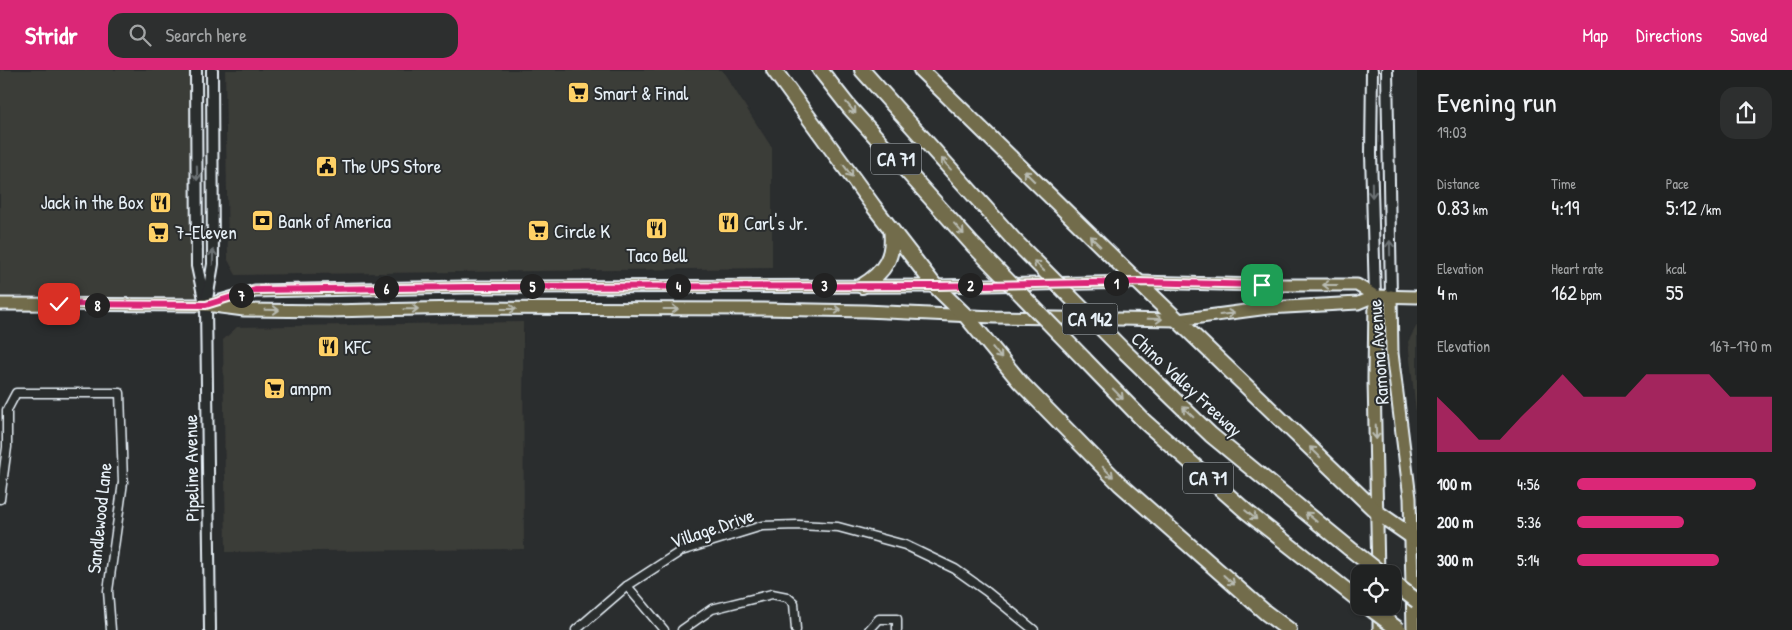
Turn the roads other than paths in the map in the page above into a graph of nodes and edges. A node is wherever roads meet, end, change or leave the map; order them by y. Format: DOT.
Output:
graph roads {
  1 [pos="196,70"];
  2 [pos="212,70"];
  3 [pos="774,70"];
  4 [pos="820,70"];
  5 [pos="862,70"];
  6 [pos="922,70"];
  7 [pos="1372,70"];
  8 [pos="1387,70"];
  9 [pos="892,229"];
  10 [pos="1138,282"];
  11 [pos="862,286"];
  12 [pos="935,286"];
  13 [pos="1375,296"];
  14 [pos="1391,296"];
  15 [pos="1417,297"];
  16 [pos="0,304"];
  17 [pos="206,305"];
  18 [pos="966,316"];
  19 [pos="1178,320"];
  20 [pos="0,499"];
  21 [pos="1378,512"];
  22 [pos="1415,538"];
  23 [pos="1369,565"];
  24 [pos="1380,565"];
  25 [pos="627,586"];
  26 [pos="1401,589"];
  27 [pos="1351,594"];
  28 [pos="1417,601"];
  29 [pos="1379,615"];
  30 [pos="1379,615"];
  31 [pos="1028,628"];
  32 [pos="111,630"];
  33 [pos="210,630"];
  34 [pos="576,630"];
  35 [pos="664,630"];
  36 [pos="682,630"];
  37 [pos="796,630"];
  38 [pos="869,630"];
  39 [pos="897,630"];
  40 [pos="1289,630"];
  41 [pos="1379,630"];
  42 [pos="1399,630"];
  43 [pos="1413,630"];
  1 -- 17 [label="main road, Pipeline Avenue, one-way"];
  17 -- 2 [label="main road, Pipeline Avenue, one-way"];
  3 -- 9 [label="highway, one-way"];
  4 -- 27 [label="highway, CA 71, one-way, bridge"];
  23 -- 5 [label="highway, Chino Valley Freeway / CA 71, one-way, bridge"];
  10 -- 6 [label="highway, one-way"];
  7 -- 13 [label="main road, Ramona Avenue, one-way"];
  14 -- 8 [label="main road, Ramona Avenue, one-way"];
  9 -- 11 [label="highway"];
  9 -- 12 [label="highway"];
  10 -- 12 [label="main road, CA 142"];
  13 -- 10 [label="main road, one-way"];
  10 -- 19 [label="highway"];
  11 -- 12 [label="main road, CA 142"];
  11 -- 17 [label="main road, CA 142"];
  12 -- 18 [label="highway"];
  13 -- 14 [label="main road"];
  19 -- 13 [label="main road, one-way"];
  13 -- 21 [label="main road, Ramona Avenue, one-way"];
  14 -- 15 [label="main road"];
  14 -- 22 [label="main road, Ramona Avenue"];
  16 -- 17 [label="main road, CA 142"];
  17 -- 18 [label="main road, CA 142, one-way"];
  17 -- 33 [label="main road, Pipeline Avenue"];
  18 -- 19 [label="main road, CA 142, one-way"];
  18 -- 40 [label="highway, one-way"];
  21 -- 19 [label="highway, one-way"];
  20 -- 32 [label="street, Sandlewood Lane"];
  21 -- 22 [label="highway"];
  21 -- 24 [label="main road, Ramona Avenue"];
  22 -- 43 [label="main road, Ramona Avenue"];
  25 -- 31 [label="street, Village Drive"];
  25 -- 34 [label="street, Village Drive"];
  25 -- 35 [label="street"];
  26 -- 28 [label="highway, bridge"];
  29 -- 42 [label="highway, bridge"];
  30 -- 41 [label="main road"];
  36 -- 37 [label="street"];
  38 -- 39 [label="street"];
}
